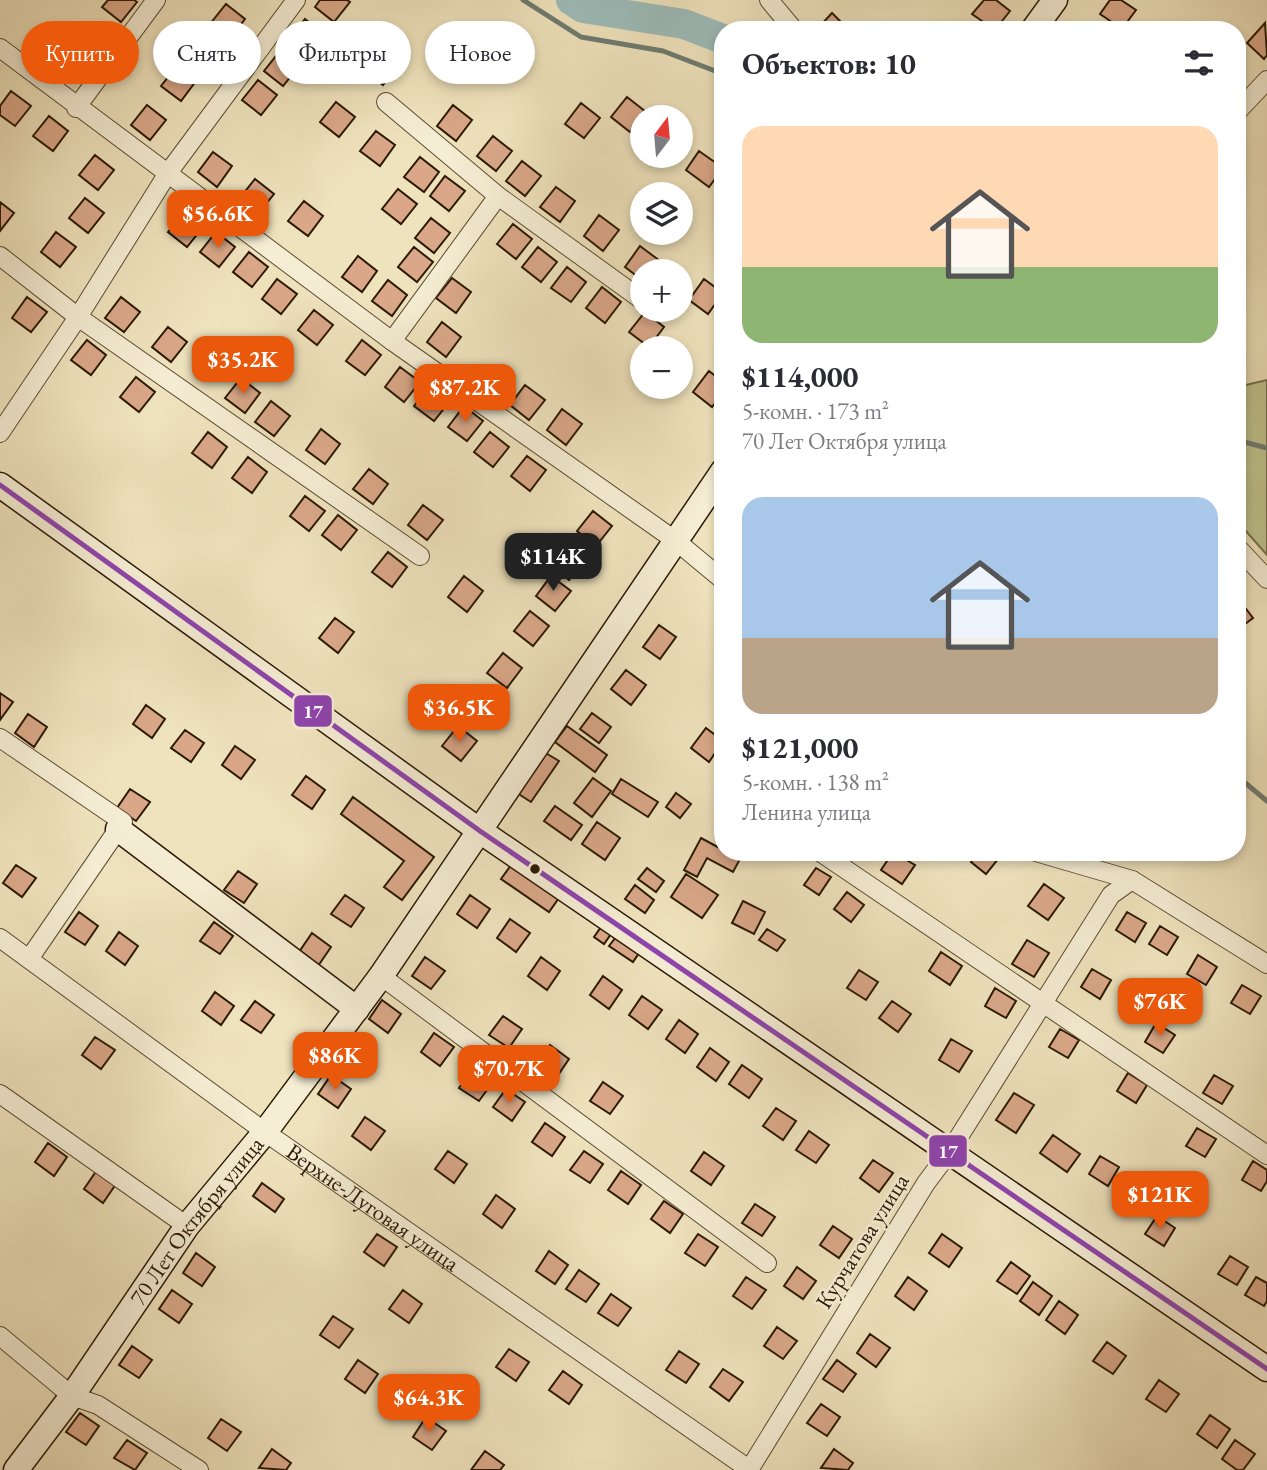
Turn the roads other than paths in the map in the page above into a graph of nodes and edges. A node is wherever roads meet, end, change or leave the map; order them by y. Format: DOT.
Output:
graph roads {
  1 [pos="156,0"];
  2 [pos="296,0"];
  3 [pos="769,0"];
  4 [pos="1055,0"];
  5 [pos="786,21"];
  6 [pos="1040,21"];
  7 [pos="0,48"];
  8 [pos="1267,80"];
  9 [pos="386,102"];
  10 [pos="1246,102"];
  11 [pos="76,108"];
  12 [pos="167,173"];
  13 [pos="498,196"];
  14 [pos="0,256"];
  15 [pos="630,291"];
  16 [pos="78,317"];
  17 [pos="392,341"];
  18 [pos="0,433"];
  19 [pos="714,484"];
  20 [pos="0,485"];
  21 [pos="676,541"];
  22 [pos="420,556"];
  23 [pos="1246,557"];
  24 [pos="714,573"];
  25 [pos="1267,579"];
  26 [pos="0,738"];
  27 [pos="121,825"];
  28 [pos="480,831"];
  29 [pos="833,861"];
  30 [pos="1068,861"];
  31 [pos="1132,880"];
  32 [pos="0,938"];
  33 [pos="29,959"];
  34 [pos="1267,964"];
  35 [pos="381,976"];
  36 [pos="1043,1005"];
  37 [pos="357,1009"];
  38 [pos="0,1094"];
  39 [pos="265,1132"];
  40 [pos="950,1151"];
  41 [pos="1267,1155"];
  42 [pos="187,1226"];
  43 [pos="767,1263"];
  44 [pos="0,1336"];
  45 [pos="1267,1369"];
  46 [pos="72,1396"];
  47 [pos="16,1470"];
  48 [pos="199,1470"];
  49 [pos="750,1470"];
  1 -- 11 [label="street"];
  2 -- 12 [label="street"];
  3 -- 5 [label="street"];
  4 -- 6 [label="street"];
  7 -- 11 [label="street"];
  8 -- 10 [label="street"];
  9 -- 13 [label="street"];
  11 -- 12 [label="street"];
  12 -- 16 [label="street"];
  12 -- 17 [label="street"];
  13 -- 15 [label="street"];
  13 -- 17 [label="street"];
  14 -- 16 [label="street"];
  16 -- 18 [label="street"];
  16 -- 22 [label="street"];
  17 -- 21 [label="street"];
  19 -- 21 [label="street, 70 Лет Октября улица"];
  20 -- 28 [label="street"];
  21 -- 24 [label="street"];
  21 -- 28 [label="street, 70 Лет Октября улица"];
  23 -- 25 [label="street"];
  26 -- 27 [label="street"];
  27 -- 33 [label="street"];
  27 -- 37 [label="street"];
  28 -- 35 [label="street, 70 Лет Октября улица"];
  28 -- 40 [label="street"];
  29 -- 36 [label="street"];
  30 -- 31 [label="street"];
  31 -- 34 [label="street"];
  31 -- 36 [label="street, Курчатова улица"];
  32 -- 33 [label="street, Верхне-Луговая улица"];
  33 -- 39 [label="street, Верхне-Луговая улица"];
  35 -- 37 [label="street, 70 Лет Октября улица"];
  35 -- 43 [label="street"];
  36 -- 40 [label="street, Курчатова улица"];
  36 -- 41 [label="street"];
  37 -- 39 [label="street, 70 Лет Октября улица"];
  38 -- 42 [label="street"];
  39 -- 42 [label="street, 70 Лет Октября улица"];
  39 -- 49 [label="street, Верхне-Луговая улица"];
  40 -- 45 [label="street"];
  40 -- 49 [label="street, Курчатова улица"];
  42 -- 46 [label="street, 70 Лет Октября улица"];
  44 -- 46 [label="street"];
  46 -- 47 [label="street, 70 Лет Октября улица"];
  46 -- 48 [label="street"];
}
